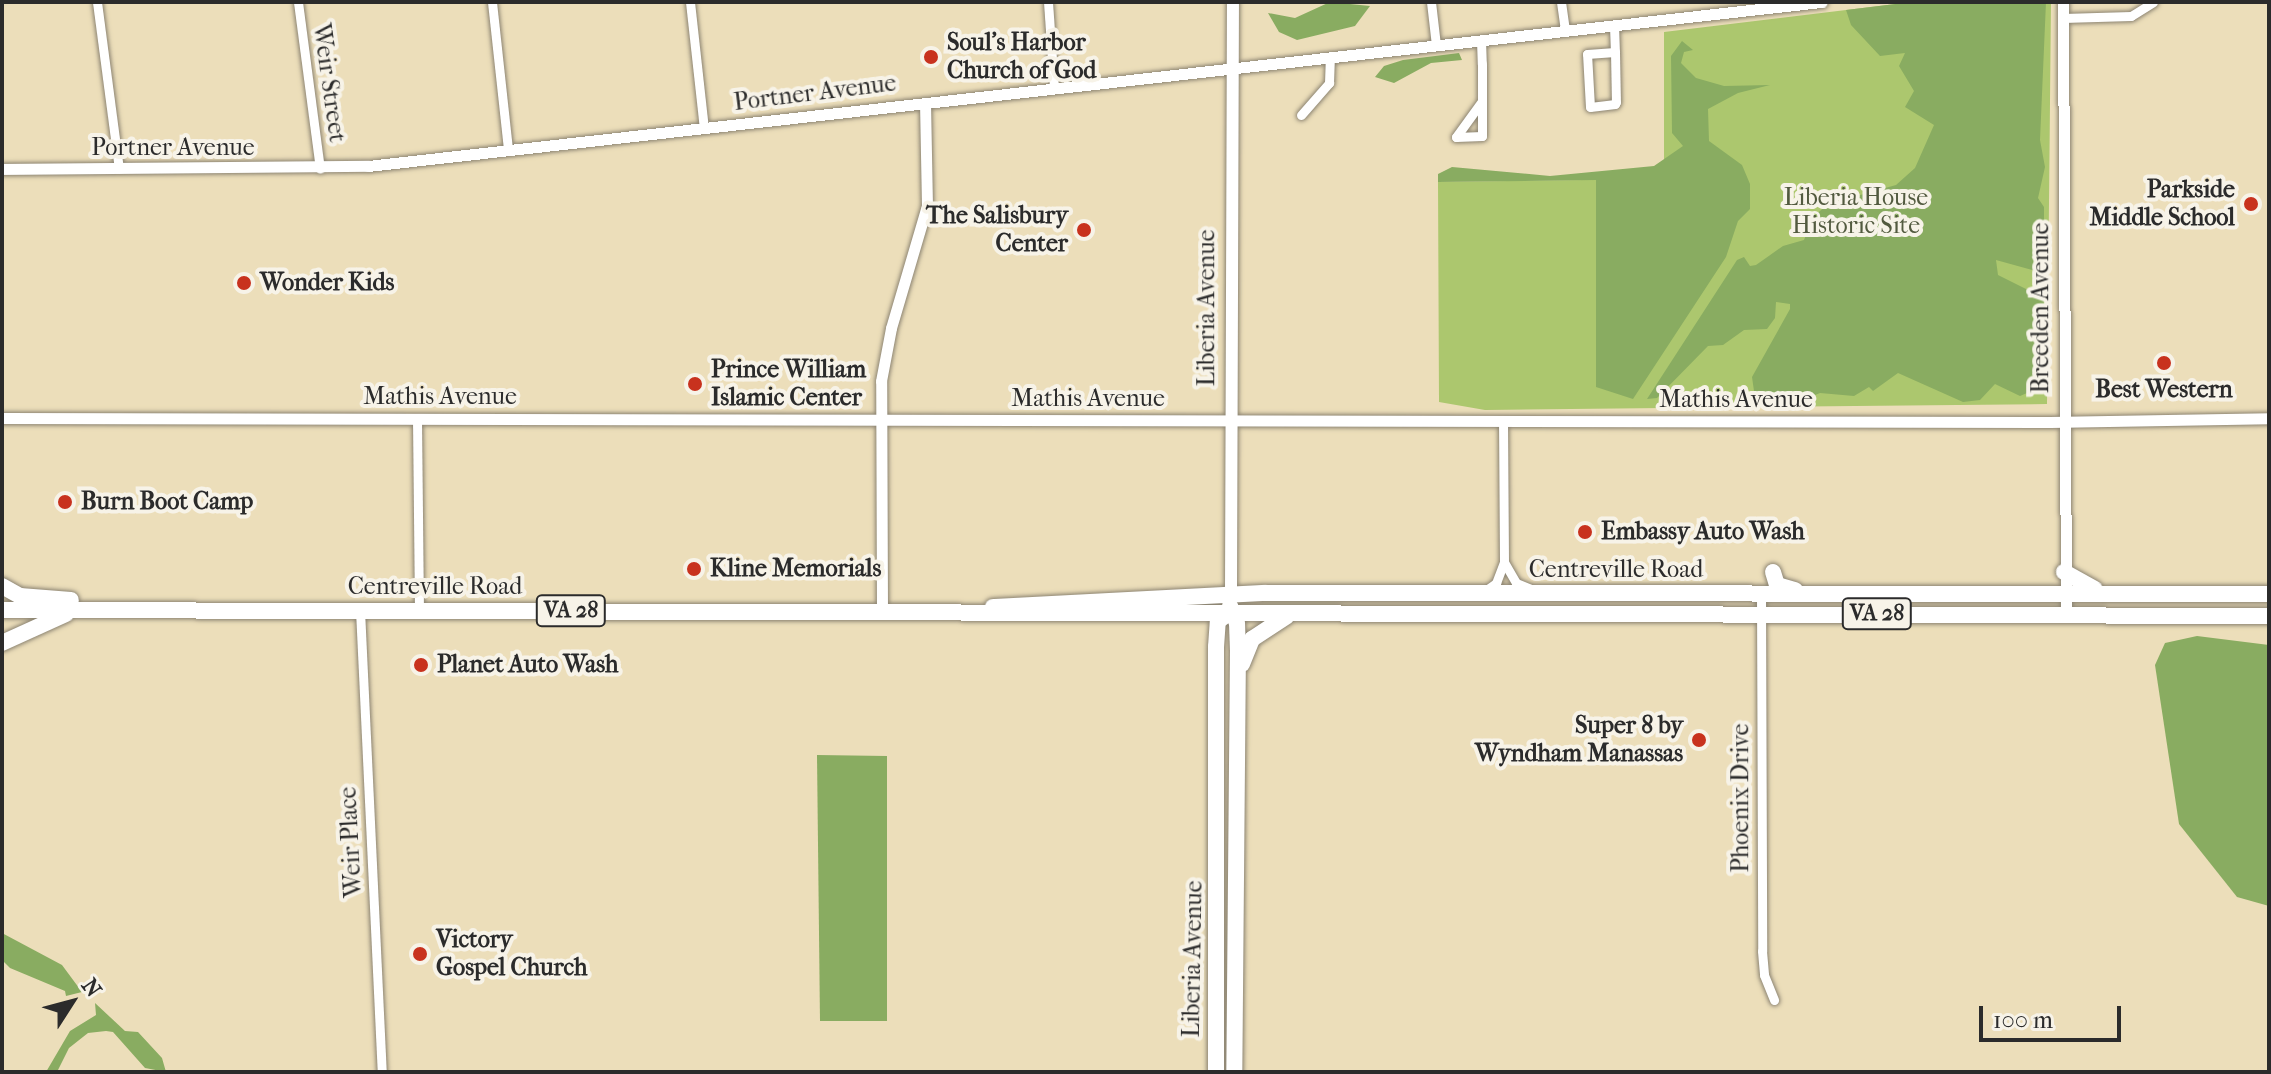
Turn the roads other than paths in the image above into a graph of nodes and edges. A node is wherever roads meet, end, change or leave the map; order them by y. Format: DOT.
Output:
graph roads {
  1 [pos="97,2"];
  2 [pos="298,2"];
  3 [pos="492,2"];
  4 [pos="690,2"];
  5 [pos="1048,2"];
  6 [pos="1233,2"];
  7 [pos="1431,2"];
  8 [pos="1551,2"];
  9 [pos="1563,2"];
  10 [pos="1814,2"];
  11 [pos="2063,2"];
  12 [pos="2153,2"];
  13 [pos="2063,18"];
  14 [pos="1614,25"];
  15 [pos="1565,31"];
  16 [pos="1481,40"];
  17 [pos="1436,45"];
  18 [pos="1615,52"];
  19 [pos="1330,57"];
  20 [pos="1231,68"];
  21 [pos="1054,88"];
  22 [pos="1482,101"];
  23 [pos="925,103"];
  24 [pos="1301,115"];
  25 [pos="704,128"];
  26 [pos="508,150"];
  27 [pos="2,169"];
  28 [pos="119,169"];
  29 [pos="320,169"];
  30 [pos="2,418"];
  31 [pos="2269,418"];
  32 [pos="417,419"];
  33 [pos="880,420"];
  34 [pos="1231,421"];
  35 [pos="1503,421"];
  36 [pos="2063,422"];
  37 [pos="1504,562"];
  38 [pos="1773,572"];
  39 [pos="2064,572"];
  40 [pos="2,586"];
  41 [pos="1231,593"];
  42 [pos="1551,593"];
  43 [pos="1481,594"];
  44 [pos="2120,594"];
  45 [pos="2269,594"];
  46 [pos="1761,595"];
  47 [pos="1808,595"];
  48 [pos="2065,595"];
  49 [pos="2,610"];
  50 [pos="78,610"];
  51 [pos="119,610"];
  52 [pos="360,610"];
  53 [pos="419,611"];
  54 [pos="882,611"];
  55 [pos="964,612"];
  56 [pos="1229,613"];
  57 [pos="1173,614"];
  58 [pos="1295,614"];
  59 [pos="1761,614"];
  60 [pos="2066,615"];
  61 [pos="2269,616"];
  62 [pos="2,643"];
  63 [pos="1216,647"];
  64 [pos="1238,681"];
  65 [pos="1774,1000"];
  66 [pos="382,1072"];
  67 [pos="1216,1072"];
  68 [pos="1234,1072"];
  1 -- 28 [label="street"];
  2 -- 29 [label="street, Weir Street"];
  3 -- 26 [label="street"];
  4 -- 25 [label="street"];
  5 -- 21 [label="street"];
  6 -- 20 [label="main road, Liberia Avenue"];
  7 -- 17 [label="street"];
  8 -- 9 [label="street"];
  9 -- 15 [label="street"];
  10 -- 14 [label="street, Portner Avenue"];
  11 -- 13 [label="street, Breeden Avenue"];
  12 -- 13 [label="street"];
  13 -- 36 [label="street, Breeden Avenue"];
  14 -- 15 [label="street, Portner Avenue"];
  14 -- 18 [label="street"];
  15 -- 16 [label="street, Portner Avenue"];
  16 -- 17 [label="street, Portner Avenue"];
  16 -- 22 [label="street"];
  17 -- 19 [label="street, Portner Avenue"];
  18 -- 18 [label="street"];
  19 -- 20 [label="street, Portner Avenue"];
  19 -- 24 [label="street"];
  20 -- 21 [label="street, Portner Avenue"];
  20 -- 34 [label="main road, Liberia Avenue"];
  21 -- 23 [label="street, Portner Avenue"];
  23 -- 25 [label="street, Portner Avenue"];
  23 -- 33 [label="street"];
  25 -- 26 [label="street, Portner Avenue"];
  26 -- 29 [label="street, Portner Avenue"];
  27 -- 28 [label="street, Portner Avenue"];
  28 -- 29 [label="street, Portner Avenue"];
  30 -- 32 [label="street, Mathis Avenue"];
  31 -- 36 [label="street, Mathis Avenue"];
  32 -- 33 [label="street, Mathis Avenue"];
  32 -- 53 [label="street"];
  33 -- 34 [label="street, Mathis Avenue"];
  33 -- 54 [label="street"];
  34 -- 35 [label="street, Mathis Avenue"];
  34 -- 41 [label="main road, Liberia Avenue"];
  35 -- 36 [label="street, Mathis Avenue"];
  35 -- 37 [label="street"];
  36 -- 39 [label="street, Breeden Avenue"];
  37 -- 42 [label="street"];
  37 -- 43 [label="street"];
  38 -- 47 [label="highway"];
  39 -- 44 [label="highway"];
  39 -- 48 [label="street, Breeden Avenue"];
  40 -- 51 [label="highway"];
  41 -- 43 [label="highway, Centreville Road / VA 28"];
  41 -- 55 [label="highway, Centreville Road / VA 28"];
  41 -- 56 [label="highway, Liberia Avenue"];
  42 -- 43 [label="highway, Centreville Road / VA 28"];
  42 -- 46 [label="highway, Centreville Road / VA 28"];
  44 -- 45 [label="highway, Centreville Road / VA 28"];
  44 -- 48 [label="highway, Centreville Road / VA 28"];
  46 -- 47 [label="highway, Centreville Road / VA 28"];
  46 -- 59 [label="street, Phoenix Drive"];
  47 -- 48 [label="highway, Centreville Road / VA 28"];
  48 -- 60 [label="street, Breeden Avenue"];
  49 -- 50 [label="highway, Centreville Road / VA 28"];
  50 -- 51 [label="highway, Centreville Road / VA 28"];
  50 -- 62 [label="highway"];
  51 -- 52 [label="highway, Centreville Road / VA 28"];
  52 -- 53 [label="highway, Centreville Road / VA 28"];
  52 -- 66 [label="street, Weir Place"];
  53 -- 54 [label="highway, Centreville Road / VA 28"];
  54 -- 55 [label="highway, Centreville Road / VA 28"];
  55 -- 57 [label="highway, Centreville Road / VA 28"];
  56 -- 57 [label="highway, Centreville Road / VA 28"];
  56 -- 58 [label="highway, Centreville Road / VA 28"];
  56 -- 63 [label="highway, Liberia Avenue"];
  56 -- 64 [label="highway, Liberia Avenue"];
  57 -- 63 [label="highway"];
  58 -- 59 [label="highway, Centreville Road / VA 28"];
  58 -- 64 [label="highway"];
  59 -- 60 [label="highway, Centreville Road / VA 28"];
  59 -- 65 [label="street, Phoenix Drive"];
  60 -- 61 [label="highway, Centreville Road / VA 28"];
  63 -- 67 [label="highway, Liberia Avenue"];
  64 -- 68 [label="highway, Liberia Avenue"];
}
